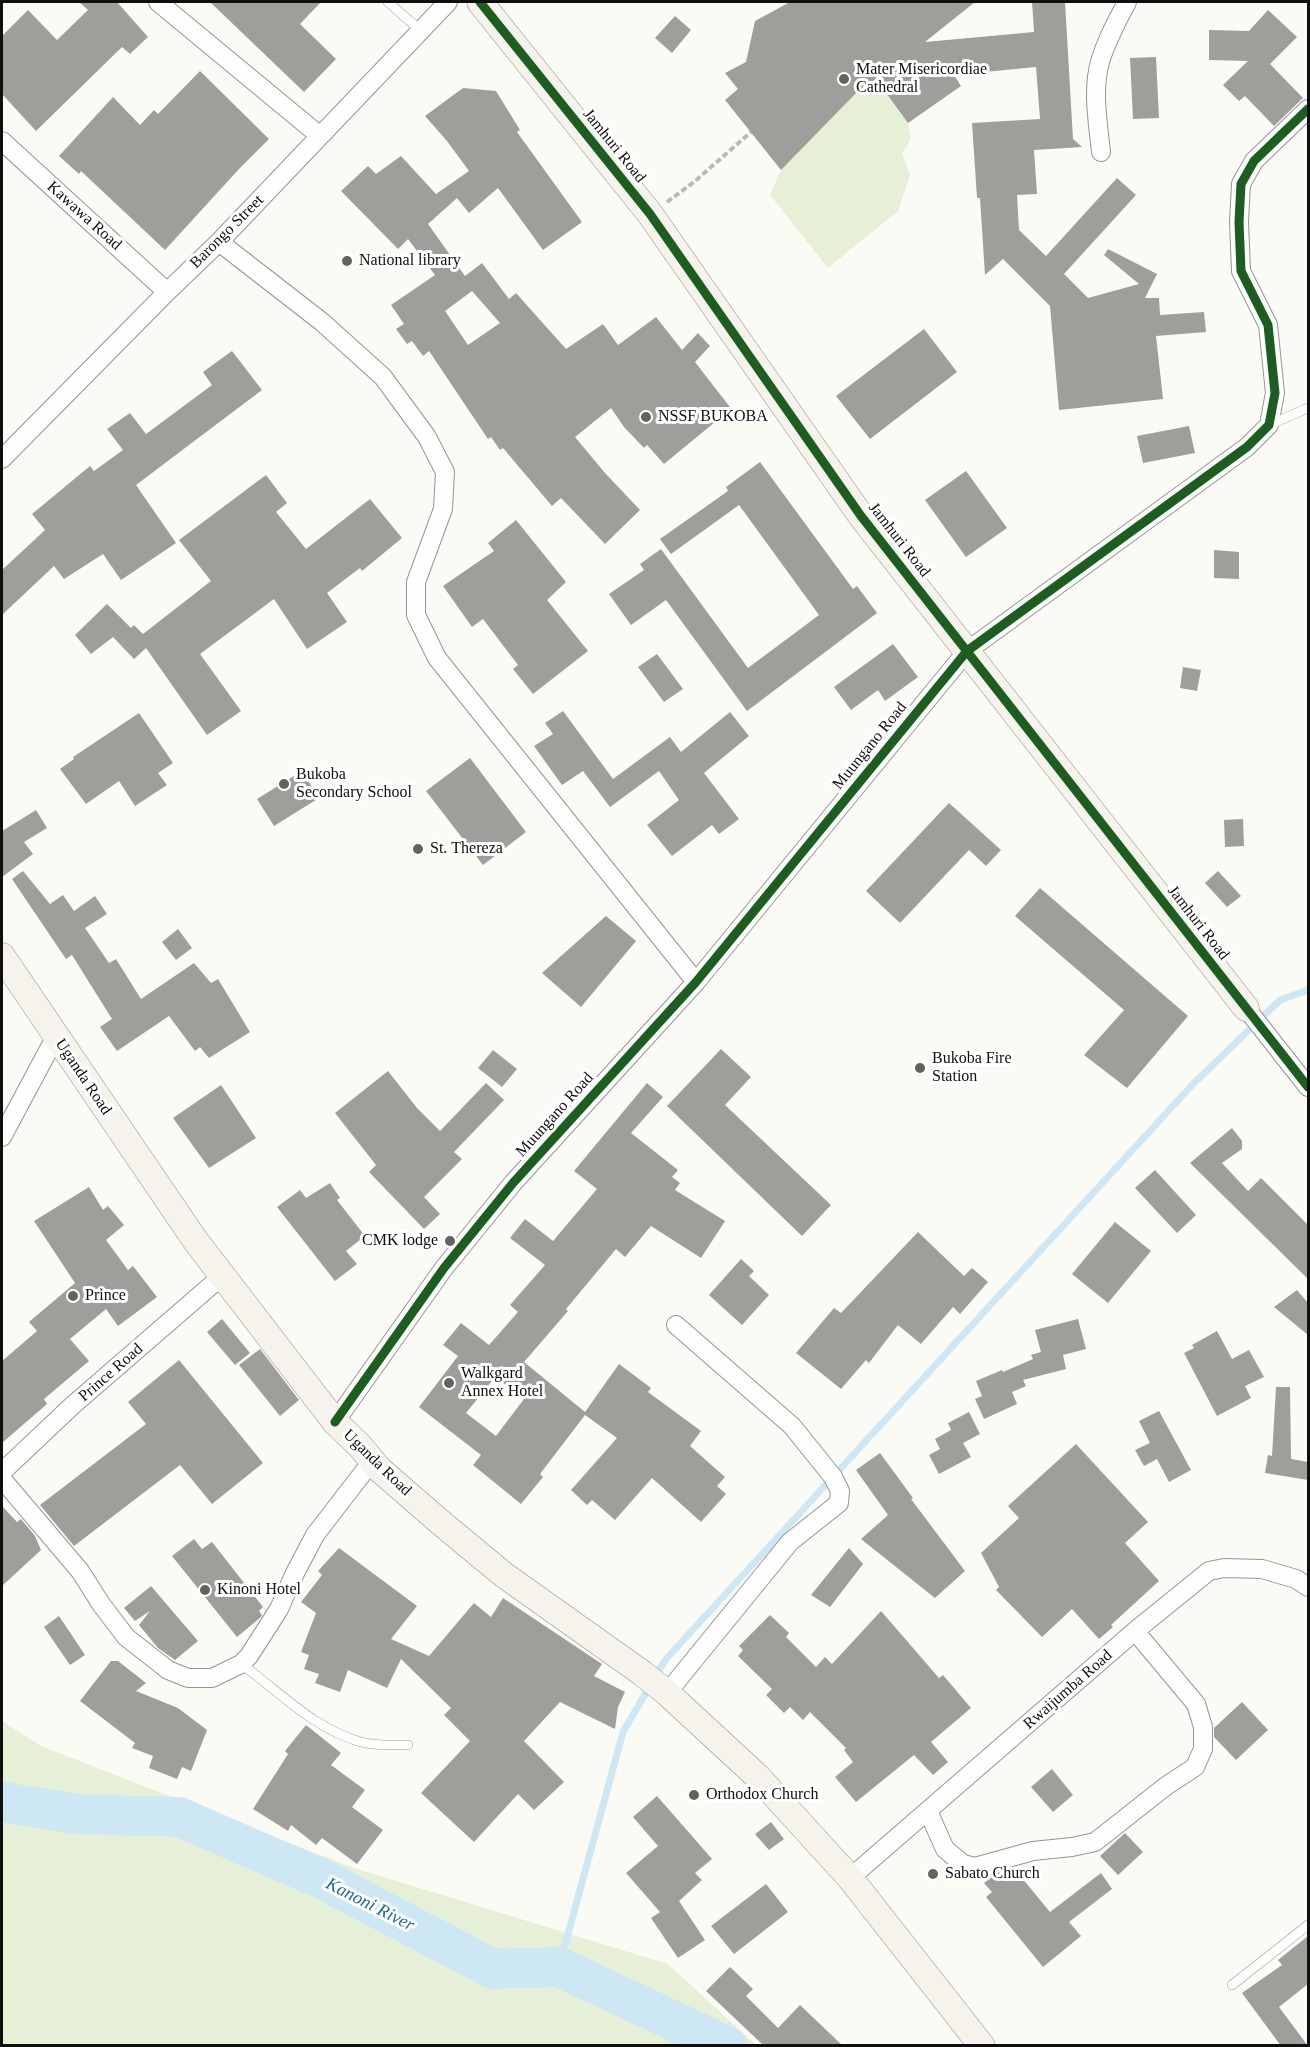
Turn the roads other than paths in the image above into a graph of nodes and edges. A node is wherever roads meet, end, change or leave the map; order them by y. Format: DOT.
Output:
graph roads {
  1 [pos="158,2"];
  2 [pos="388,2"];
  3 [pos="448,2"];
  4 [pos="480,2"];
  5 [pos="1127,2"];
  6 [pos="421,31"];
  7 [pos="1308,109"];
  8 [pos="320,136"];
  9 [pos="2,141"];
  10 [pos="1101,152"];
  11 [pos="219,242"];
  12 [pos="167,292"];
  13 [pos="1308,408"];
  14 [pos="1269,424"];
  15 [pos="2,459"];
  16 [pos="967,651"];
  17 [pos="2,956"];
  18 [pos="696,982"];
  19 [pos="1246,1008"];
  20 [pos="56,1036"];
  21 [pos="1308,1087"];
  22 [pos="2,1137"];
  23 [pos="222,1276"];
  24 [pos="676,1325"];
  25 [pos="335,1422"];
  26 [pos="372,1461"];
  27 [pos="2,1472"];
  28 [pos="2,1479"];
  29 [pos="1308,1587"];
  30 [pos="1135,1631"];
  31 [pos="241,1664"];
  32 [pos="667,1693"];
  33 [pos="408,1745"];
  34 [pos="928,1811"];
  35 [pos="850,1878"];
  36 [pos="1308,1924"];
  37 [pos="1232,1985"];
  38 [pos="982,2046"];
  1 -- 8 [label="street"];
  2 -- 6 [label="lane"];
  3 -- 6 [label="street, Barongo Street"];
  4 -- 16 [label="main road, Jamhuri Road"];
  5 -- 10 [label="street"];
  6 -- 8 [label="street, Barongo Street"];
  7 -- 14 [label="street"];
  8 -- 11 [label="street, Barongo Street"];
  9 -- 12 [label="street, Kawawa Road"];
  11 -- 12 [label="street, Barongo Street"];
  11 -- 18 [label="street"];
  12 -- 15 [label="street, Barongo Street"];
  13 -- 14 [label="lane"];
  14 -- 16 [label="street, Muungano Road"];
  16 -- 18 [label="street, Muungano Road"];
  16 -- 19 [label="main road, Jamhuri Road"];
  17 -- 20 [label="main road, Uganda Road"];
  18 -- 25 [label="street, Muungano Road"];
  19 -- 21 [label="street, Jamhuri Road"];
  20 -- 22 [label="street"];
  20 -- 23 [label="main road, Uganda Road"];
  23 -- 25 [label="main road, Uganda Road"];
  23 -- 27 [label="street, Prince Road"];
  24 -- 32 [label="street"];
  25 -- 26 [label="main road, Uganda Road"];
  26 -- 31 [label="street"];
  26 -- 32 [label="main road, Uganda Road"];
  28 -- 31 [label="street"];
  29 -- 30 [label="street, Rwaijumba Road"];
  30 -- 34 [label="street, Rwaijumba Road"];
  30 -- 34 [label="street"];
  31 -- 33 [label="lane"];
  32 -- 35 [label="main road, Uganda Road"];
  34 -- 35 [label="street, Rwaijumba Road"];
  35 -- 38 [label="main road, Uganda Road"];
  36 -- 37 [label="lane"];
}
